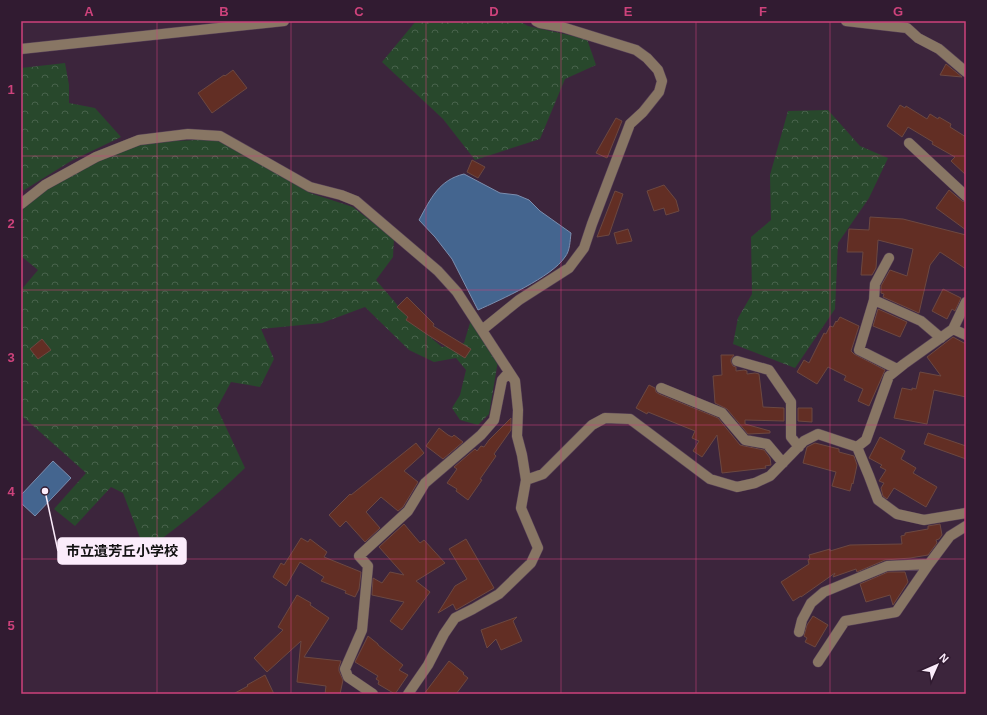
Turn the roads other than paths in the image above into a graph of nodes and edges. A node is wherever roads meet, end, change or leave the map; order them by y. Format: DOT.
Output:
graph roads {
  1 [pos="284,21"];
  2 [pos="536,21"];
  3 [pos="846,21"];
  4 [pos="21,49"];
  5 [pos="966,72"];
  6 [pos="909,143"];
  7 [pos="966,196"];
  8 [pos="21,204"];
  9 [pos="889,258"];
  10 [pos="874,300"];
  11 [pos="966,302"];
  12 [pos="953,329"];
  13 [pos="482,330"];
  14 [pos="966,335"];
  15 [pos="941,338"];
  16 [pos="737,361"];
  17 [pos="897,369"];
  18 [pos="509,372"];
  19 [pos="661,388"];
  20 [pos="799,447"];
  21 [pos="856,447"];
  22 [pos="783,463"];
  23 [pos="526,480"];
  24 [pos="966,513"];
  25 [pos="966,526"];
  26 [pos="929,564"];
  27 [pos="799,632"];
  28 [pos="818,662"];
  29 [pos="373,694"];
  30 [pos="408,694"];
  1 -- 4 [label="street"];
  2 -- 13 [label="street"];
  3 -- 5 [label="street"];
  6 -- 7 [label="street"];
  8 -- 13 [label="street"];
  9 -- 10 [label="street"];
  10 -- 15 [label="street"];
  10 -- 17 [label="street"];
  11 -- 12 [label="street"];
  12 -- 14 [label="street"];
  12 -- 15 [label="street"];
  13 -- 18 [label="street"];
  15 -- 17 [label="street"];
  16 -- 20 [label="street"];
  17 -- 21 [label="street"];
  18 -- 23 [label="street"];
  18 -- 29 [label="street"];
  19 -- 22 [label="street"];
  20 -- 21 [label="street"];
  20 -- 22 [label="street"];
  21 -- 24 [label="street"];
  22 -- 23 [label="street"];
  23 -- 30 [label="street"];
  25 -- 26 [label="street"];
  26 -- 27 [label="street"];
  26 -- 28 [label="street"];
}
